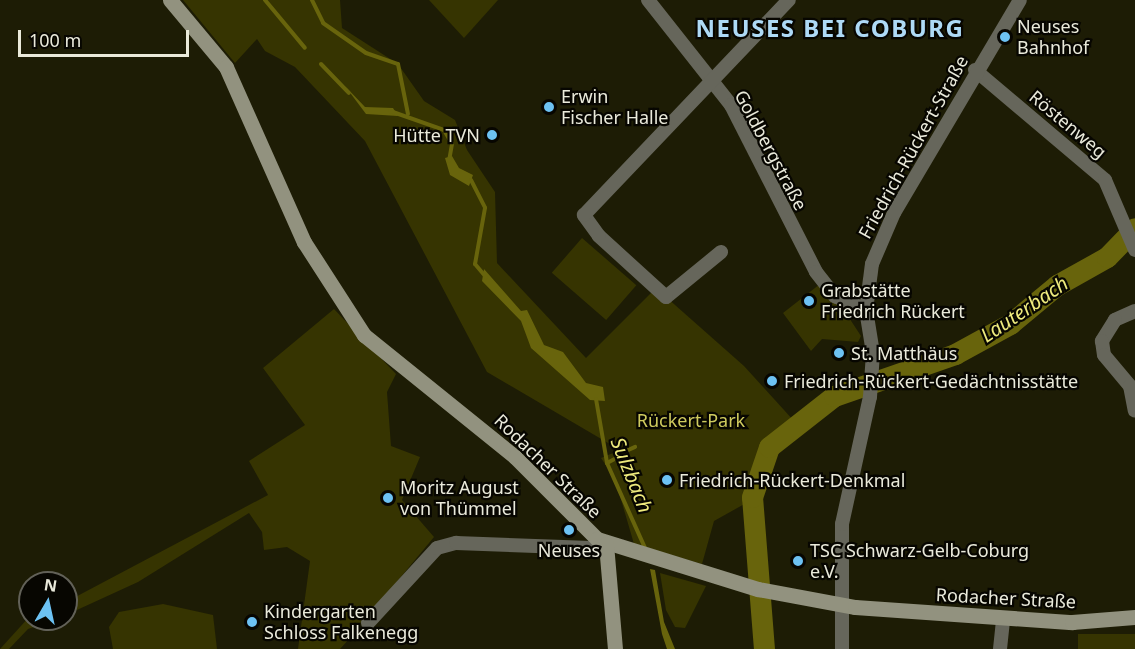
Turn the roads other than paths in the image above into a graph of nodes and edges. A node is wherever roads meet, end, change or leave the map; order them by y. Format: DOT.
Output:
graph roads {
  1 [pos="170,0"];
  2 [pos="648,0"];
  3 [pos="1020,0"];
  4 [pos="787,1"];
  5 [pos="975,70"];
  6 [pos="711,80"];
  7 [pos="1135,250"];
  8 [pos="721,252"];
  9 [pos="866,310"];
  10 [pos="1135,311"];
  11 [pos="1135,411"];
  12 [pos="606,544"];
  13 [pos="840,605"];
  14 [pos="1135,617"];
  15 [pos="1003,619"];
  16 [pos="368,623"];
  17 [pos="615,649"];
  18 [pos="842,649"];
  19 [pos="1000,649"];
  1 -- 12 [label="street, Rodacher Straße"];
  2 -- 6 [label="street, Goldbergstraße"];
  3 -- 5 [label="street, Friedrich-Rückert-Straße"];
  4 -- 6 [label="street"];
  5 -- 7 [label="street, Röstenweg"];
  5 -- 9 [label="street, Friedrich-Rückert-Straße"];
  6 -- 8 [label="street"];
  6 -- 9 [label="street, Goldbergstraße"];
  9 -- 13 [label="street, Friedrich-Rückert-Straße"];
  10 -- 11 [label="street"];
  12 -- 13 [label="street, Rodacher Straße"];
  12 -- 16 [label="street"];
  12 -- 17 [label="street"];
  13 -- 15 [label="street, Rodacher Straße"];
  13 -- 18 [label="street, Friedrich-Rückert-Straße"];
  14 -- 15 [label="street, Rodacher Straße"];
  15 -- 19 [label="street"];
}
